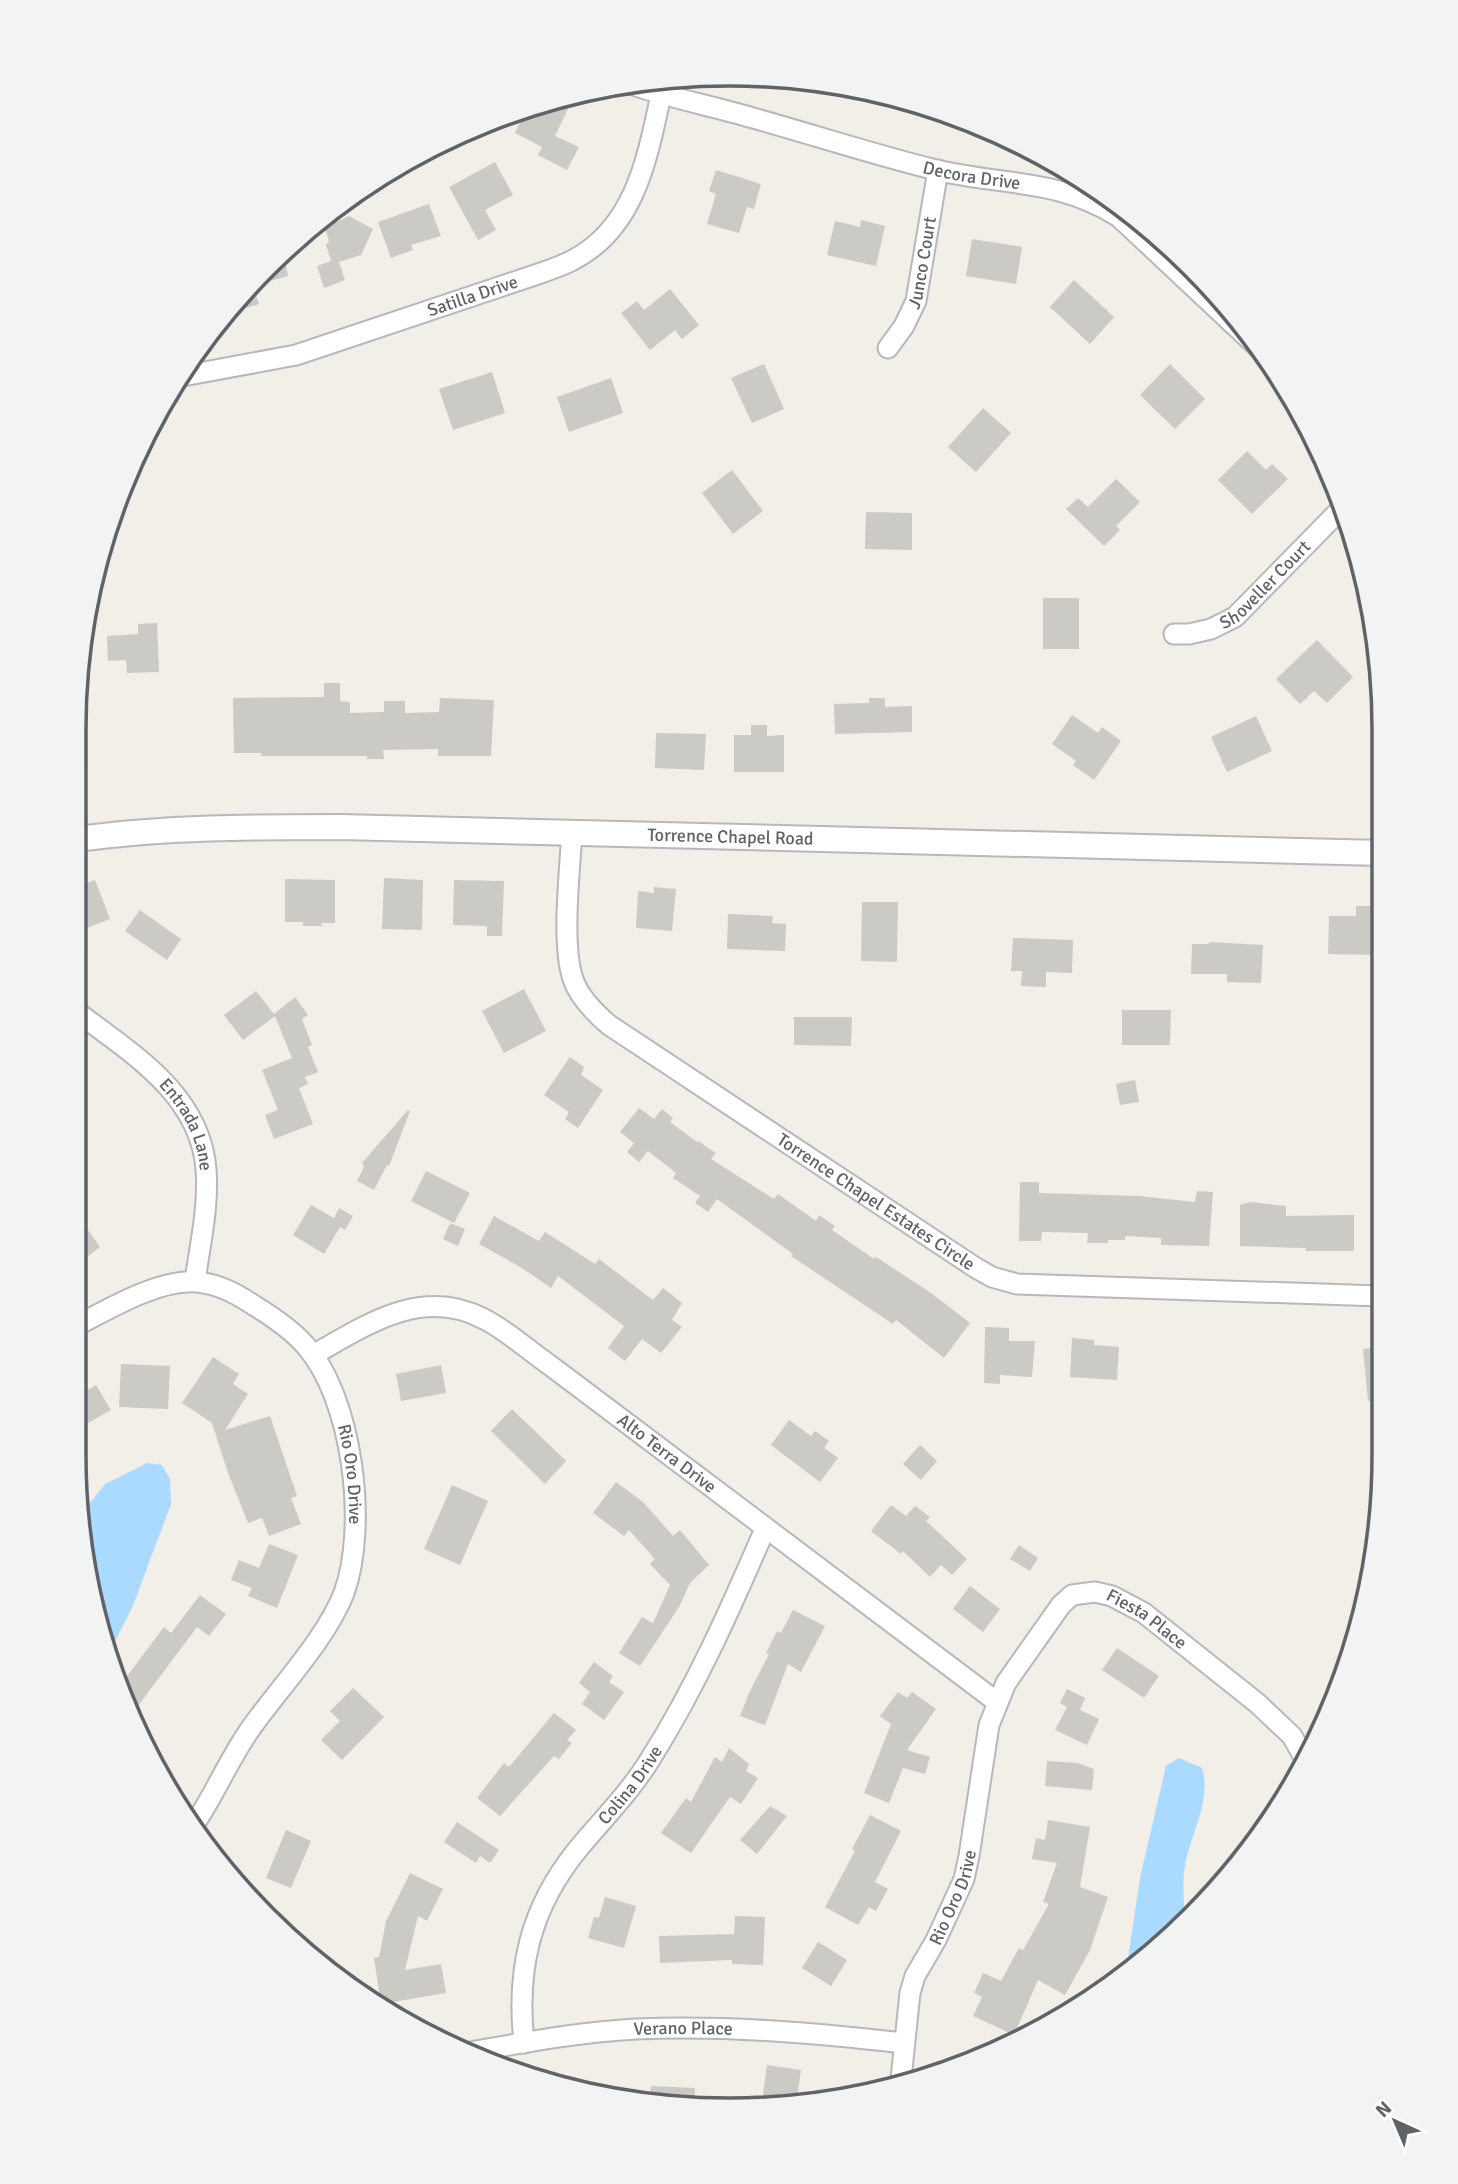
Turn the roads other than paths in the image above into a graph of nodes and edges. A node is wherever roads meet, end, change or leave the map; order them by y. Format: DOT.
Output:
graph roads {
  1 [pos="649,91"];
  2 [pos="661,95"];
  3 [pos="938,170"];
  4 [pos="1114,214"];
  5 [pos="1122,220"];
  6 [pos="1213,306"];
  7 [pos="888,348"];
  8 [pos="193,374"];
  9 [pos="1335,515"];
  10 [pos="1174,634"];
  11 [pos="572,831"];
  12 [pos="86,838"];
  13 [pos="1372,853"];
  14 [pos="86,1019"];
  15 [pos="195,1281"];
  16 [pos="1372,1296"];
  17 [pos="86,1321"];
  18 [pos="313,1355"];
  19 [pos="765,1529"];
  20 [pos="997,1702"];
  21 [pos="1300,1751"];
  22 [pos="198,1818"];
  23 [pos="524,2043"];
  24 [pos="904,2043"];
  25 [pos="485,2050"];
  26 [pos="901,2074"];
  1 -- 2 [label="street, Decora Drive"];
  2 -- 3 [label="street, Decora Drive"];
  2 -- 8 [label="street, Satilla Drive"];
  3 -- 4 [label="street, Decora Drive"];
  3 -- 7 [label="street, Junco Court"];
  5 -- 6 [label="street, Decora Drive"];
  9 -- 10 [label="street, Shoveller Court"];
  11 -- 12 [label="street, Torrence Chapel Road"];
  11 -- 13 [label="street, Torrence Chapel Road"];
  11 -- 16 [label="street, Torrence Chapel Estates Circle"];
  14 -- 15 [label="street, Entrada Lane"];
  15 -- 17 [label="street, Rio Oro Drive"];
  15 -- 18 [label="street, Rio Oro Drive"];
  18 -- 19 [label="street, Alto Terra Drive"];
  18 -- 22 [label="street, Rio Oro Drive"];
  19 -- 20 [label="street, Alto Terra Drive"];
  19 -- 23 [label="street, Colina Drive"];
  20 -- 21 [label="street, Fiesta Place"];
  20 -- 24 [label="street, Rio Oro Drive"];
  23 -- 24 [label="street, Verano Place"];
  23 -- 25 [label="street, Verano Place"];
  24 -- 26 [label="street, Rio Oro Drive"];
}
